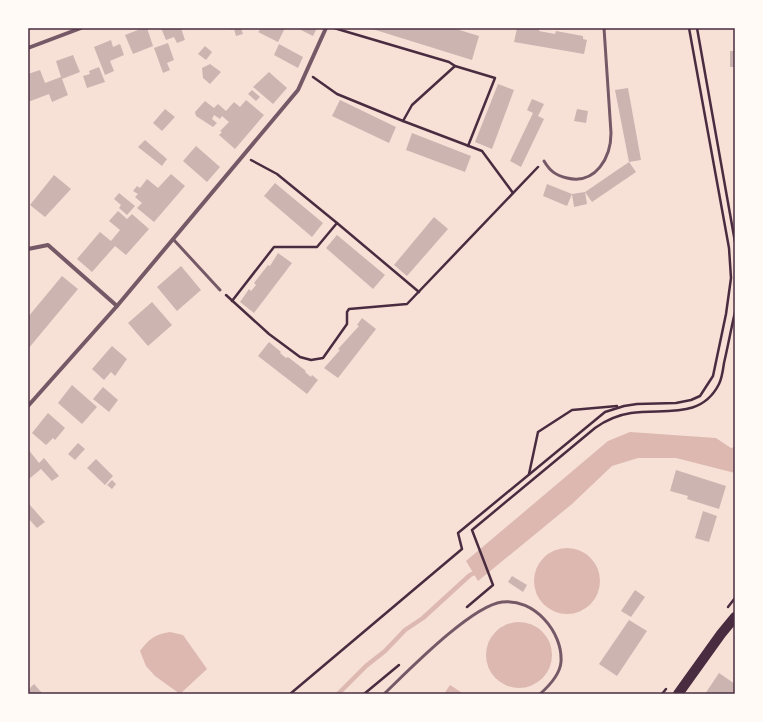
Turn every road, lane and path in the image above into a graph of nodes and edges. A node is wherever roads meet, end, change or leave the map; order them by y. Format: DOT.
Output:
graph roads {
  1 [pos="81,28"];
  2 [pos="326,28"];
  3 [pos="333,28"];
  4 [pos="604,28"];
  5 [pos="689,28"];
  6 [pos="697,28"];
  7 [pos="28,48"];
  8 [pos="455,66"];
  9 [pos="306,72"];
  10 [pos="402,121"];
  11 [pos="468,146"];
  12 [pos="243,156"];
  13 [pos="544,161"];
  14 [pos="513,193"];
  15 [pos="337,223"];
  16 [pos="173,239"];
  17 [pos="735,242"];
  18 [pos="28,249"];
  19 [pos="220,290"];
  20 [pos="419,292"];
  21 [pos="232,301"];
  22 [pos="117,306"];
  23 [pos="735,312"];
  24 [pos="28,406"];
  25 [pos="624,406"];
  26 [pos="529,474"];
  27 [pos="489,574"];
  28 [pos="735,617"];
  29 [pos="290,694"];
  30 [pos="384,694"];
  31 [pos="540,694"];
  32 [pos="678,694"];
  1 -- 7 [label="street"];
  2 -- 9 [label="street"];
  3 -- 8 [label="path"];
  4 -- 13 [label="lane"];
  5 -- 25 [label="path"];
  6 -- 17 [label="path"];
  8 -- 10 [label="path"];
  8 -- 11 [label="path"];
  9 -- 10 [label="path"];
  9 -- 12 [label="street"];
  10 -- 11 [label="path"];
  11 -- 14 [label="path"];
  12 -- 15 [label="path"];
  12 -- 16 [label="street"];
  13 -- 14 [label="path"];
  14 -- 20 [label="path"];
  15 -- 20 [label="path"];
  15 -- 21 [label="path"];
  16 -- 19 [label="lane"];
  16 -- 22 [label="street"];
  18 -- 22 [label="street"];
  19 -- 21 [label="path"];
  20 -- 21 [label="path"];
  22 -- 24 [label="street"];
  23 -- 27 [label="path"];
  25 -- 26 [label="path"];
  25 -- 26 [label="path"];
  26 -- 29 [label="path"];
  28 -- 32 [label="main road"];
  30 -- 31 [label="lane"];
}
